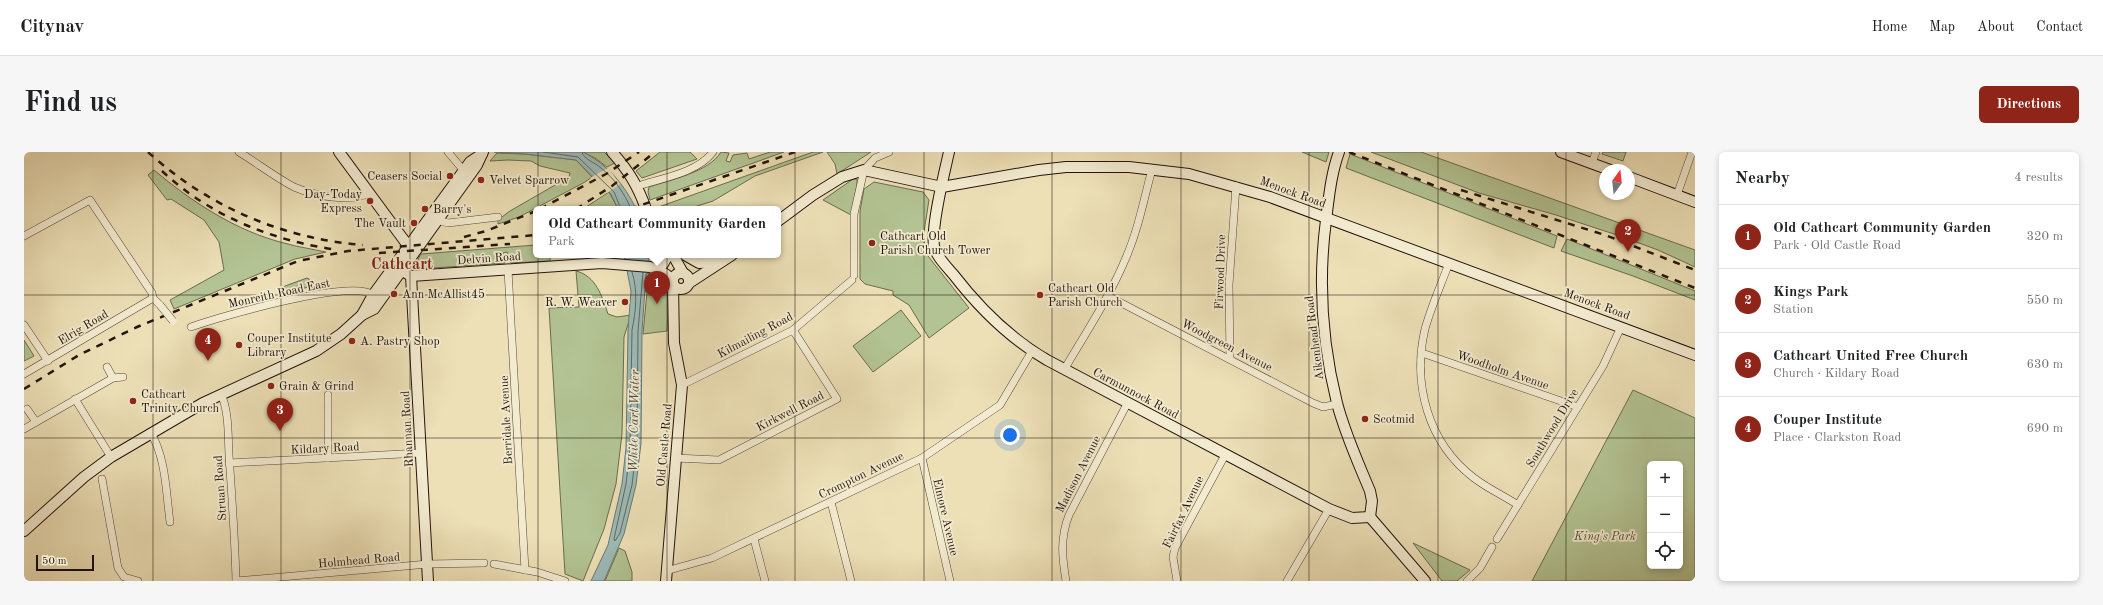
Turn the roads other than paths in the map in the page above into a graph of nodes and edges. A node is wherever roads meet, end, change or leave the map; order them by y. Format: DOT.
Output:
graph roads {
  1 [pos="239,152"];
  2 [pos="339,152"];
  3 [pos="448,152"];
  4 [pos="612,152"];
  5 [pos="713,152"];
  6 [pos="889,152"];
  7 [pos="949,152"];
  8 [pos="1339,152"];
  9 [pos="1561,152"];
  10 [pos="1596,152"];
  11 [pos="1692,152"];
  12 [pos="483,153"];
  13 [pos="474,163"];
  14 [pos="1592,163"];
  15 [pos="1599,166"];
  16 [pos="1152,169"];
  17 [pos="464,170"];
  18 [pos="864,170"];
  19 [pos="1635,179"];
  20 [pos="638,186"];
  21 [pos="1236,186"];
  22 [pos="942,187"];
  23 [pos="369,193"];
  24 [pos="1677,195"];
  25 [pos="1695,202"];
  26 [pos="645,206"];
  27 [pos="498,217"];
  28 [pos="1326,218"];
  29 [pos="781,219"];
  30 [pos="437,220"];
  31 [pos="24,236"];
  32 [pos="409,247"];
  33 [pos="666,258"];
  34 [pos="676,258"];
  35 [pos="690,258"];
  36 [pos="728,258"];
  37 [pos="1449,263"];
  38 [pos="653,268"];
  39 [pos="402,270"];
  40 [pos="508,270"];
  41 [pos="411,276"];
  42 [pos="686,279"];
  43 [pos="673,282"];
  44 [pos="373,295"];
  45 [pos="1108,296"];
  46 [pos="153,298"];
  47 [pos="674,312"];
  48 [pos="362,315"];
  49 [pos="173,321"];
  50 [pos="24,324"];
  51 [pos="191,327"];
  52 [pos="1621,327"];
  53 [pos="793,330"];
  54 [pos="1032,351"];
  55 [pos="1422,353"];
  56 [pos="1695,355"];
  57 [pos="1230,359"];
  58 [pos="48,361"];
  59 [pos="107,367"];
  60 [pos="1064,370"];
  61 [pos="24,374"];
  62 [pos="123,377"];
  63 [pos="113,378"];
  64 [pos="682,385"];
  65 [pos="221,394"];
  66 [pos="328,395"];
  67 [pos="75,399"];
  68 [pos="1127,404"];
  69 [pos="1337,404"];
  70 [pos="1578,407"];
  71 [pos="26,408"];
  72 [pos="36,422"];
  73 [pos="24,429"];
  74 [pos="151,433"];
  75 [pos="421,453"];
  76 [pos="1225,454"];
  77 [pos="111,457"];
  78 [pos="328,458"];
  79 [pos="676,458"];
  80 [pos="922,458"];
  81 [pos="229,463"];
  82 [pos="102,478"];
  83 [pos="831,502"];
  84 [pos="1518,505"];
  85 [pos="1329,509"];
  86 [pos="1370,517"];
  87 [pos="170,522"];
  88 [pos="24,532"];
  89 [pos="754,539"];
  90 [pos="1497,539"];
  91 [pos="1492,547"];
  92 [pos="484,563"];
  93 [pos="428,564"];
  94 [pos="494,564"];
  95 [pos="525,570"];
  96 [pos="666,576"];
  97 [pos="138,581"];
  98 [pos="236,581"];
  99 [pos="428,581"];
  100 [pos="565,581"];
  101 [pos="765,581"];
  102 [pos="850,581"];
  103 [pos="950,581"];
  104 [pos="1066,581"];
  105 [pos="1177,581"];
  106 [pos="1287,581"];
  107 [pos="1425,581"];
  108 [pos="1467,581"];
  1 -- 23 [label="street"];
  2 -- 23 [label="main road"];
  3 -- 17 [label="street"];
  4 -- 20 [label="main road"];
  5 -- 20 [label="street"];
  6 -- 18 [label="street"];
  7 -- 22 [label="main road, Carmunnock Road"];
  8 -- 28 [label="main road, Aikenhead Road"];
  9 -- 14 [label="main road"];
  10 -- 14 [label="street"];
  11 -- 24 [label="street"];
  12 -- 13 [label="main road"];
  13 -- 17 [label="main road"];
  13 -- 30 [label="main road"];
  14 -- 15 [label="main road"];
  16 -- 21 [label="main road, Menock Road"];
  16 -- 22 [label="main road, Menock Road"];
  16 -- 45 [label="street"];
  17 -- 32 [label="main road"];
  18 -- 22 [label="main road, Menock Road"];
  18 -- 29 [label="main road"];
  18 -- 53 [label="street, Kilmailing Road"];
  19 -- 24 [label="main road"];
  20 -- 26 [label="main road"];
  21 -- 28 [label="main road, Menock Road"];
  21 -- 57 [label="street, Firwood Drive"];
  22 -- 54 [label="main road, Carmunnock Road"];
  23 -- 32 [label="main road"];
  24 -- 25 [label="main road"];
  27 -- 30 [label="street"];
  28 -- 37 [label="main road, Menock Road"];
  28 -- 69 [label="main road, Aikenhead Road"];
  30 -- 39 [label="main road"];
  31 -- 46 [label="street"];
  32 -- 39 [label="main road"];
  32 -- 44 [label="main road"];
  33 -- 38 [label="main road"];
  34 -- 42 [label="main road"];
  35 -- 36 [label="main road"];
  36 -- 42 [label="main road"];
  37 -- 52 [label="main road, Menock Road"];
  37 -- 55 [label="street"];
  38 -- 40 [label="main road, Delvin Road"];
  38 -- 43 [label="main road, Delvin Road"];
  39 -- 41 [label="main road"];
  39 -- 48 [label="main road"];
  40 -- 41 [label="main road, Delvin Road"];
  40 -- 95 [label="street, Berridale Avenue"];
  41 -- 75 [label="main road, Rhannan Road"];
  42 -- 43 [label="main road"];
  42 -- 43 [label="main road"];
  42 -- 47 [label="main road, Old Castle Road"];
  43 -- 47 [label="main road, Old Castle Road"];
  44 -- 48 [label="main road"];
  44 -- 51 [label="street, Monreith Road East"];
  45 -- 57 [label="street, Woodgreen Avenue"];
  45 -- 60 [label="street"];
  46 -- 49 [label="street, bridge"];
  46 -- 58 [label="street, Elrig Road"];
  47 -- 64 [label="main road, Old Castle Road"];
  48 -- 65 [label="main road"];
  50 -- 58 [label="street"];
  52 -- 56 [label="main road, Menock Road"];
  52 -- 70 [label="street, Southwood Drive"];
  53 -- 64 [label="street, Kilmailing Road"];
  53 -- 79 [label="street, Kirkwell Road"];
  54 -- 60 [label="main road, Carmunnock Road"];
  54 -- 80 [label="street, Crompton Avenue"];
  55 -- 70 [label="street, Woodholm Avenue"];
  55 -- 84 [label="street"];
  57 -- 69 [label="street, Woodgreen Avenue"];
  58 -- 61 [label="street, Elrig Road"];
  59 -- 63 [label="street"];
  60 -- 68 [label="main road, Carmunnock Road"];
  62 -- 63 [label="street"];
  63 -- 67 [label="street"];
  64 -- 79 [label="main road, Old Castle Road"];
  65 -- 74 [label="main road"];
  65 -- 81 [label="street, Struan Road"];
  66 -- 78 [label="street"];
  67 -- 72 [label="street"];
  67 -- 77 [label="street"];
  68 -- 76 [label="main road, Carmunnock Road"];
  68 -- 104 [label="street, Madison Avenue"];
  69 -- 86 [label="main road, Aikenhead Road"];
  70 -- 84 [label="street, Southwood Drive"];
  71 -- 72 [label="street"];
  72 -- 73 [label="street"];
  74 -- 77 [label="main road"];
  74 -- 87 [label="street"];
  75 -- 78 [label="street, Kildary Road"];
  75 -- 93 [label="main road, Rhannan Road"];
  76 -- 85 [label="main road, Carmunnock Road"];
  76 -- 105 [label="street, Fairfax Avenue"];
  77 -- 88 [label="main road"];
  78 -- 81 [label="street, Kildary Road"];
  79 -- 96 [label="main road, Old Castle Road"];
  80 -- 83 [label="street, Crompton Avenue"];
  80 -- 103 [label="street, Elmore Avenue"];
  81 -- 98 [label="street, Struan Road"];
  82 -- 97 [label="street"];
  83 -- 89 [label="street, Crompton Avenue"];
  83 -- 102 [label="street"];
  84 -- 90 [label="street, Southwood Drive"];
  85 -- 86 [label="main road, Carmunnock Road"];
  85 -- 106 [label="street"];
  86 -- 107 [label="main road"];
  89 -- 96 [label="street, Crompton Avenue"];
  89 -- 101 [label="street"];
  91 -- 108 [label="street"];
  92 -- 93 [label="street, Holmhead Road"];
  93 -- 98 [label="street, Holmhead Road"];
  93 -- 99 [label="main road, Rhannan Road"];
  94 -- 95 [label="street"];
  95 -- 100 [label="street"];
}
